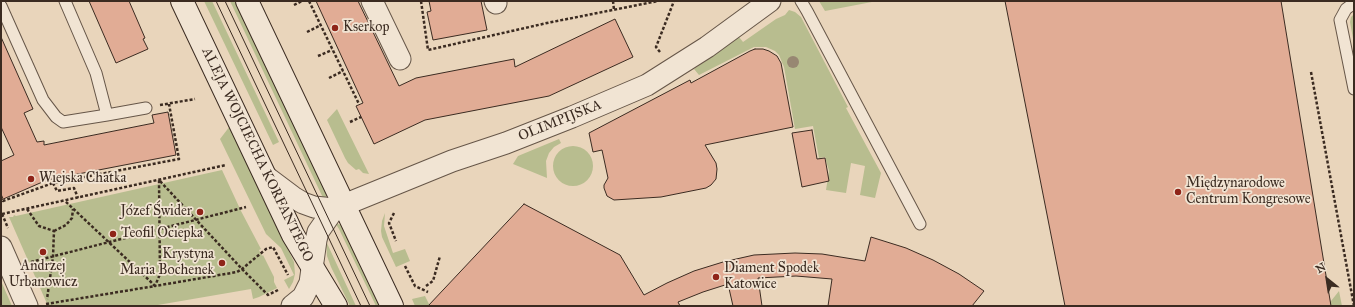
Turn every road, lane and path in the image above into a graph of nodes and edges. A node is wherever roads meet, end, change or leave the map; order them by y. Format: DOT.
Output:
graph roads {
  1 [pos="65,1"];
  2 [pos="182,1"];
  3 [pos="247,1"];
  4 [pos="302,1"];
  5 [pos="309,1"];
  6 [pos="372,1"];
  7 [pos="421,1"];
  8 [pos="613,1"];
  9 [pos="658,1"];
  10 [pos="674,1"];
  11 [pos="770,1"];
  12 [pos="801,1"];
  13 [pos="1354,3"];
  14 [pos="294,5"];
  15 [pos="1,6"];
  16 [pos="614,10"];
  17 [pos="321,25"];
  18 [pos="307,32"];
  19 [pos="332,50"];
  20 [pos="318,56"];
  21 [pos="664,57"];
  22 [pos="400,59"];
  23 [pos="343,71"];
  24 [pos="1311,72"];
  25 [pos="329,78"];
  26 [pos="1354,89"];
  27 [pos="194,99"];
  28 [pos="169,104"];
  29 [pos="359,104"];
  30 [pos="146,108"];
  31 [pos="107,115"];
  32 [pos="361,117"];
  33 [pos="350,122"];
  34 [pos="226,165"];
  35 [pos="265,176"];
  36 [pos="159,180"];
  37 [pos="53,184"];
  38 [pos="1,196"];
  39 [pos="78,198"];
  40 [pos="65,201"];
  41 [pos="246,207"];
  42 [pos="339,207"];
  43 [pos="27,209"];
  44 [pos="74,209"];
  45 [pos="394,213"];
  46 [pos="2,214"];
  47 [pos="197,220"];
  48 [pos="920,224"];
  49 [pos="159,230"];
  50 [pos="54,231"];
  51 [pos="5,238"];
  52 [pos="396,241"];
  53 [pos="108,242"];
  54 [pos="440,256"];
  55 [pos="53,257"];
  56 [pos="24,264"];
  57 [pos="405,266"];
  58 [pos="312,267"];
  59 [pos="242,269"];
  60 [pos="288,274"];
  61 [pos="154,286"];
  62 [pos="426,286"];
  63 [pos="281,288"];
  64 [pos="428,292"];
  65 [pos="39,304"];
  66 [pos="292,306"];
  67 [pos="336,306"];
  68 [pos="392,306"];
  69 [pos="1354,306"];
  1 -- 31 [label="lane"];
  2 -- 35 [label="main road, ALEJA WOJCIECHA KORFANTEGO"];
  3 -- 42 [label="main road"];
  4 -- 14 [label="path"];
  5 -- 17 [label="path"];
  6 -- 22 [label="street"];
  7 -- 16 [label="path"];
  8 -- 16 [label="path"];
  9 -- 16 [label="path"];
  10 -- 21 [label="path"];
  11 -- 42 [label="street, OLIMPIJSKA"];
  12 -- 48 [label="lane"];
  13 -- 26 [label="lane"];
  15 -- 31 [label="lane"];
  17 -- 18 [label="path"];
  17 -- 19 [label="path"];
  19 -- 20 [label="path"];
  19 -- 23 [label="path"];
  23 -- 25 [label="path"];
  23 -- 29 [label="path"];
  24 -- 69 [label="path"];
  27 -- 28 [label="path"];
  28 -- 30 [label="path"];
  28 -- 37 [label="path"];
  30 -- 31 [label="lane"];
  32 -- 33 [label="path"];
  34 -- 36 [label="path"];
  35 -- 42 [label="street, OLIMPIJSKA"];
  35 -- 58 [label="main road, ALEJA WOJCIECHA KORFANTEGO"];
  36 -- 39 [label="path"];
  36 -- 47 [label="path"];
  36 -- 49 [label="path"];
  37 -- 38 [label="path"];
  37 -- 39 [label="path"];
  39 -- 40 [label="path"];
  40 -- 43 [label="path"];
  40 -- 44 [label="path"];
  41 -- 47 [label="path"];
  42 -- 58 [label="street"];
  42 -- 68 [label="main road"];
  43 -- 46 [label="path"];
  43 -- 50 [label="path"];
  44 -- 50 [label="path"];
  44 -- 53 [label="path"];
  45 -- 52 [label="path"];
  46 -- 51 [label="path"];
  47 -- 49 [label="path"];
  47 -- 59 [label="path"];
  49 -- 53 [label="path"];
  49 -- 61 [label="path"];
  50 -- 55 [label="path"];
  51 -- 65 [label="street"];
  53 -- 55 [label="path"];
  53 -- 61 [label="path"];
  54 -- 62 [label="path"];
  55 -- 56 [label="path"];
  55 -- 65 [label="path"];
  57 -- 64 [label="path"];
  58 -- 66 [label="street"];
  58 -- 67 [label="main road, ALEJA WOJCIECHA KORFANTEGO"];
  59 -- 60 [label="path"];
  59 -- 61 [label="path"];
  59 -- 63 [label="path"];
  61 -- 65 [label="path"];
}
